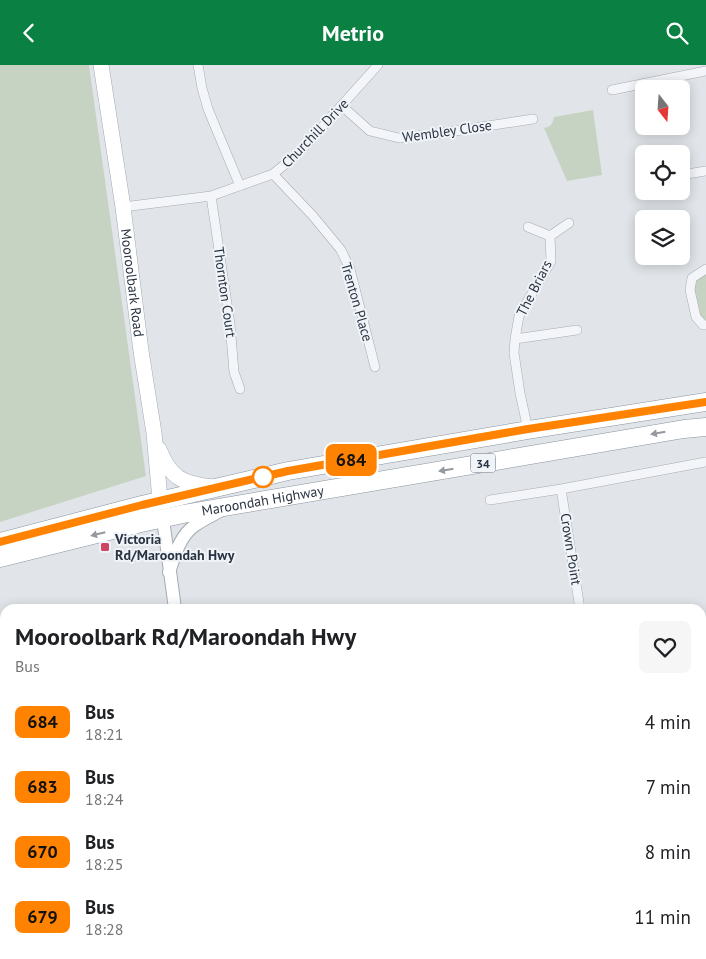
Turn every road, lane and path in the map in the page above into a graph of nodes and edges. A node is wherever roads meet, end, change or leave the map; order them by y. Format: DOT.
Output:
graph roads {
  1 [pos="101,65"];
  2 [pos="198,65"];
  3 [pos="364,65"];
  4 [pos="375,69"];
  5 [pos="706,71"];
  6 [pos="612,90"];
  7 [pos="342,106"];
  8 [pos="533,119"];
  9 [pos="706,171"];
  10 [pos="273,174"];
  11 [pos="690,174"];
  12 [pos="240,186"];
  13 [pos="211,195"];
  14 [pos="123,207"];
  15 [pos="569,223"];
  16 [pos="528,227"];
  17 [pos="550,237"];
  18 [pos="706,269"];
  19 [pos="706,325"];
  20 [pos="577,330"];
  21 [pos="515,339"];
  22 [pos="374,367"];
  23 [pos="240,389"];
  24 [pos="706,403"];
  25 [pos="706,427"];
  26 [pos="528,429"];
  27 [pos="154,433"];
  28 [pos="706,462"];
  29 [pos="215,488"];
  30 [pos="561,489"];
  31 [pos="160,500"];
  32 [pos="490,500"];
  33 [pos="229,506"];
  34 [pos="163,519"];
  35 [pos="0,542"];
  36 [pos="0,558"];
  37 [pos="170,572"];
  38 [pos="174,604"];
  39 [pos="579,604"];
  1 -- 14 [label="main road, Mooroolbark Road"];
  2 -- 12 [label="street"];
  3 -- 4 [label="street"];
  4 -- 7 [label="street, Churchill Drive"];
  5 -- 6 [label="street"];
  7 -- 8 [label="street, Wembley Close"];
  7 -- 10 [label="street, Churchill Drive"];
  9 -- 11 [label="street"];
  10 -- 12 [label="street, Churchill Drive"];
  10 -- 22 [label="street, Trenton Place"];
  12 -- 13 [label="street, Churchill Drive"];
  13 -- 14 [label="street, Churchill Drive"];
  13 -- 23 [label="street, Thornton Court"];
  14 -- 27 [label="main road, Mooroolbark Road"];
  15 -- 17 [label="street"];
  16 -- 17 [label="street"];
  17 -- 21 [label="street, The Briars"];
  18 -- 19 [label="street"];
  20 -- 21 [label="street, The Briars"];
  21 -- 26 [label="street, The Briars"];
  24 -- 26 [label="highway, Maroondah Highway / 34"];
  25 -- 33 [label="highway, Maroondah Highway / 34, one-way"];
  26 -- 29 [label="highway, Maroondah Highway / 34"];
  27 -- 29 [label="main road"];
  27 -- 31 [label="main road, Mooroolbark Road"];
  28 -- 30 [label="street"];
  29 -- 31 [label="highway, Maroondah Highway / 34"];
  30 -- 32 [label="street"];
  30 -- 39 [label="street, Crown Point"];
  31 -- 34 [label="highway"];
  31 -- 35 [label="highway, Maroondah Highway / 34"];
  33 -- 34 [label="highway, Maroondah Highway / 34"];
  33 -- 37 [label="main road"];
  34 -- 36 [label="highway, Maroondah Highway / 34, one-way"];
  34 -- 37 [label="main road"];
  37 -- 38 [label="main road"];
}
